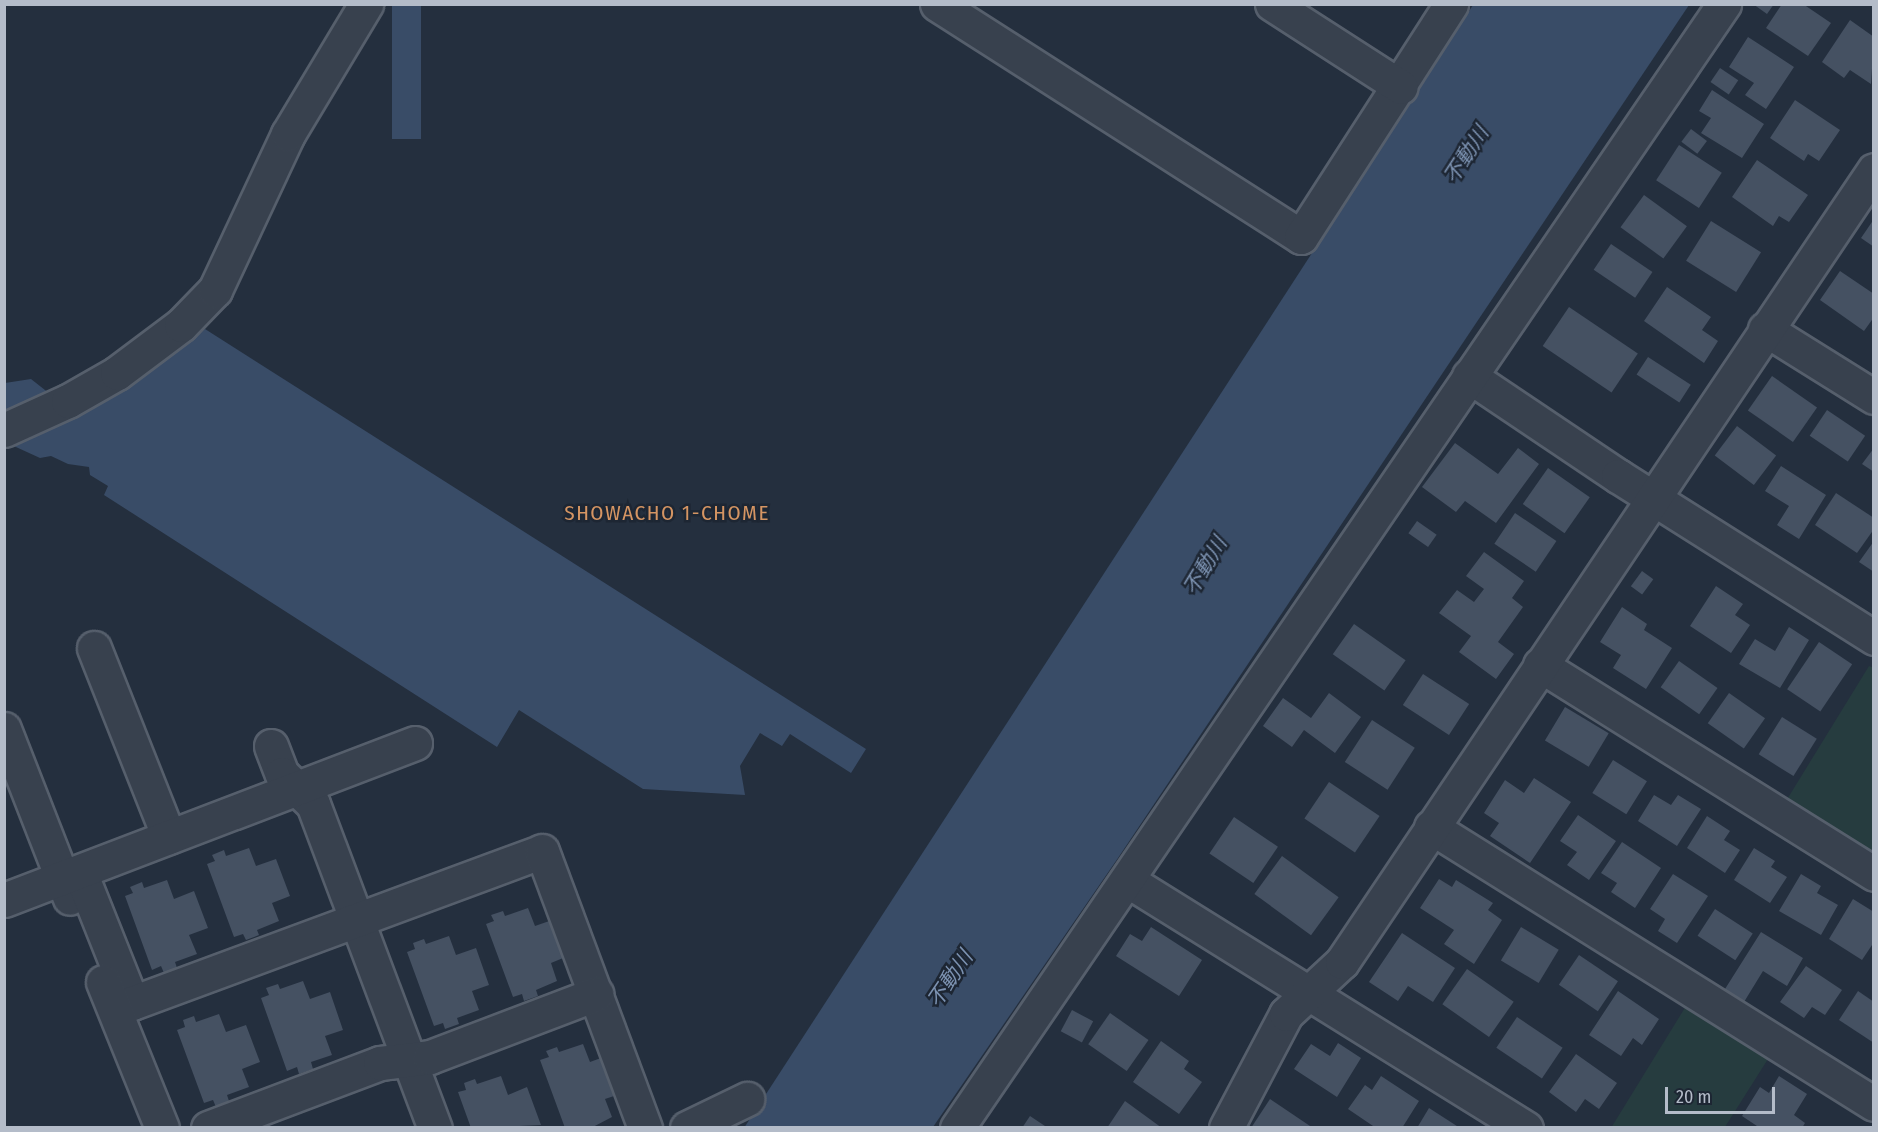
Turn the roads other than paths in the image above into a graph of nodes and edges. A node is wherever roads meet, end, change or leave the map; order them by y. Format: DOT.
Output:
graph roads {
  1 [pos="366,4"];
  2 [pos="937,4"];
  3 [pos="1272,4"];
  4 [pos="1451,4"];
  5 [pos="1724,4"];
  6 [pos="1401,87"];
  7 [pos="1874,170"];
  8 [pos="1765,328"];
  9 [pos="1469,376"];
  10 [pos="1874,397"];
  11 [pos="4,430"];
  12 [pos="1651,497"];
  13 [pos="1874,638"];
  14 [pos="94,648"];
  15 [pos="1540,664"];
  16 [pos="4,729"];
  17 [pos="415,743"];
  18 [pos="271,746"];
  19 [pos="296,789"];
  20 [pos="1431,827"];
  21 [pos="169,837"];
  22 [pos="1874,874"];
  23 [pos="71,875"];
  24 [pos="1127,880"];
  25 [pos="4,900"];
  26 [pos="357,920"];
  27 [pos="1314,993"];
  28 [pos="596,994"];
  29 [pos="132,1003"];
  30 [pos="409,1059"];
  31 [pos="1874,1104"];
  32 [pos="162,1128"];
  33 [pos="182,1128"];
  34 [pos="208,1128"];
  35 [pos="435,1128"];
  36 [pos="645,1128"];
  37 [pos="687,1128"];
  38 [pos="727,1128"];
  39 [pos="957,1128"];
  40 [pos="1226,1128"];
  41 [pos="1526,1128"];
  1 -- 11 [label="street"];
  2 -- 6 [label="street"];
  3 -- 6 [label="street"];
  4 -- 6 [label="street"];
  5 -- 9 [label="street"];
  7 -- 8 [label="street"];
  8 -- 10 [label="street"];
  8 -- 12 [label="street"];
  9 -- 12 [label="street"];
  9 -- 24 [label="street"];
  12 -- 13 [label="street"];
  12 -- 15 [label="street"];
  14 -- 21 [label="street"];
  15 -- 20 [label="street"];
  15 -- 22 [label="street"];
  16 -- 23 [label="street"];
  17 -- 19 [label="street"];
  18 -- 19 [label="street"];
  19 -- 21 [label="street"];
  19 -- 26 [label="street"];
  20 -- 27 [label="street"];
  20 -- 31 [label="street"];
  21 -- 23 [label="street"];
  23 -- 25 [label="street"];
  23 -- 29 [label="street"];
  23 -- 32 [label="street"];
  24 -- 27 [label="street"];
  24 -- 39 [label="street"];
  26 -- 28 [label="street"];
  26 -- 29 [label="street"];
  26 -- 30 [label="street"];
  27 -- 40 [label="street"];
  27 -- 41 [label="street"];
  28 -- 30 [label="street"];
  28 -- 36 [label="street"];
  29 -- 33 [label="street"];
  30 -- 34 [label="street"];
  30 -- 35 [label="street"];
  37 -- 38 [label="street"];
}
